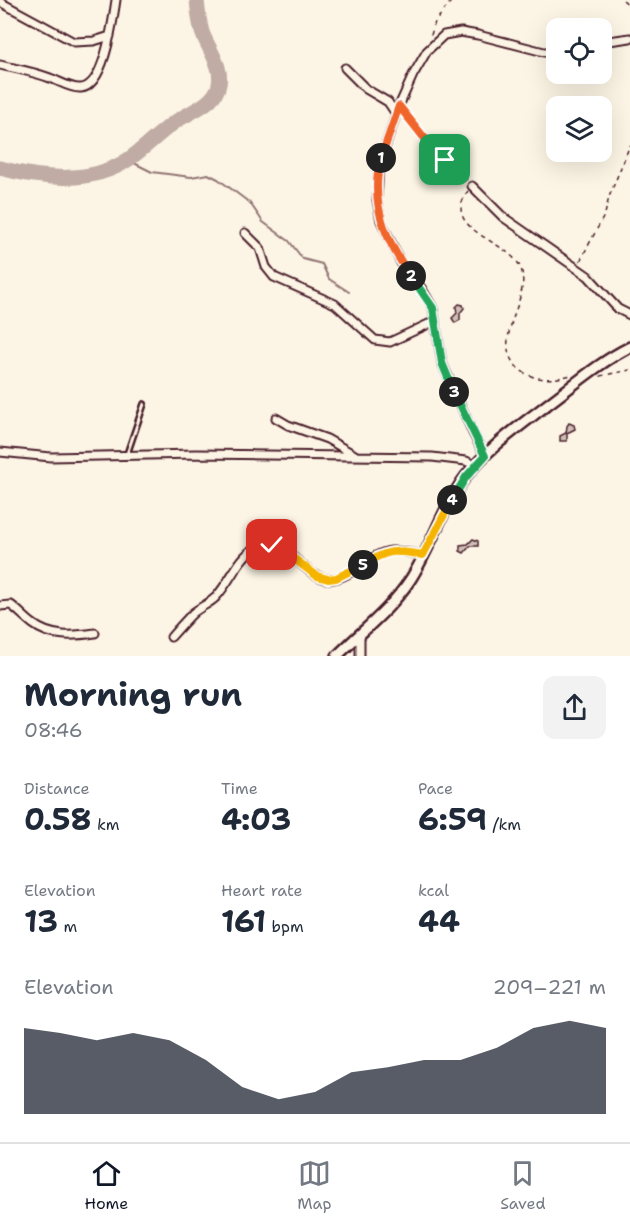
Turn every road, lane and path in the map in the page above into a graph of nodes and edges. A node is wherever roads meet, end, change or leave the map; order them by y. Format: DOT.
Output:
graph roads {
  1 [pos="116,0"];
  2 [pos="452,0"];
  3 [pos="622,0"];
  4 [pos="0,2"];
  5 [pos="630,6"];
  6 [pos="110,36"];
  7 [pos="630,38"];
  8 [pos="612,41"];
  9 [pos="427,51"];
  10 [pos="546,52"];
  11 [pos="0,65"];
  12 [pos="345,68"];
  13 [pos="399,106"];
  14 [pos="396,114"];
  15 [pos="630,145"];
  16 [pos="471,186"];
  17 [pos="244,233"];
  18 [pos="576,267"];
  19 [pos="630,315"];
  20 [pos="435,321"];
  21 [pos="630,347"];
  22 [pos="630,370"];
  23 [pos="585,376"];
  24 [pos="144,404"];
  25 [pos="276,418"];
  26 [pos="0,452"];
  27 [pos="127,455"];
  28 [pos="357,456"];
  29 [pos="485,456"];
  30 [pos="476,466"];
  31 [pos="423,555"];
  32 [pos="0,606"];
  33 [pos="95,633"];
  34 [pos="360,634"];
  35 [pos="171,637"];
  36 [pos="337,655"];
  37 [pos="360,656"];
  1 -- 6 [label="street"];
  2 -- 9 [label="path"];
  3 -- 5 [label="path"];
  4 -- 6 [label="street"];
  6 -- 11 [label="street"];
  7 -- 8 [label="street"];
  9 -- 10 [label="street"];
  9 -- 13 [label="street"];
  12 -- 14 [label="street"];
  13 -- 14 [label="street"];
  13 -- 16 [label="path"];
  14 -- 20 [label="street"];
  15 -- 18 [label="path"];
  16 -- 18 [label="street"];
  16 -- 23 [label="path"];
  17 -- 20 [label="street"];
  18 -- 19 [label="street"];
  20 -- 29 [label="street"];
  21 -- 23 [label="street"];
  22 -- 23 [label="path"];
  23 -- 29 [label="street"];
  24 -- 27 [label="lane"];
  25 -- 28 [label="street"];
  26 -- 27 [label="street"];
  27 -- 28 [label="street"];
  28 -- 30 [label="street"];
  29 -- 30 [label="street"];
  30 -- 31 [label="street"];
  31 -- 34 [label="street"];
  31 -- 35 [label="street"];
  32 -- 33 [label="street"];
  34 -- 36 [label="street"];
  34 -- 37 [label="street"];
}
